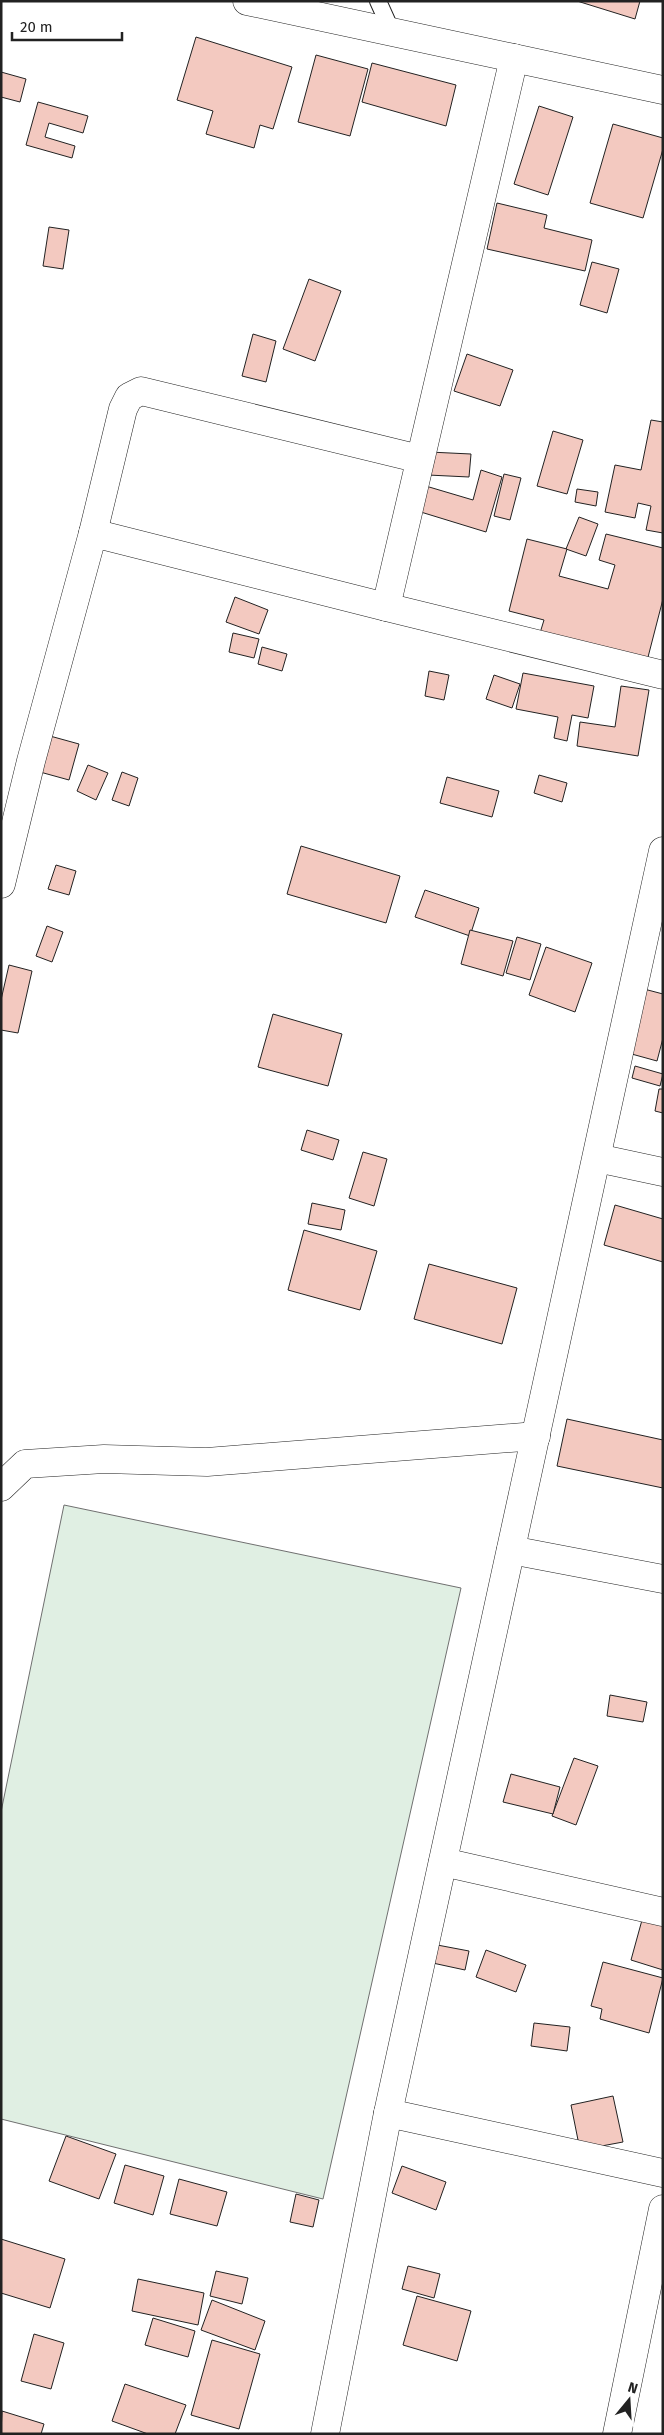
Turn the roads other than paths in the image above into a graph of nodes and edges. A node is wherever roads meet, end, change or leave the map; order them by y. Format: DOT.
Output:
graph roads {
  1 [pos="248,1"];
  2 [pos="378,1"];
  3 [pos="392,32"];
  4 [pos="514,58"];
  5 [pos="663,90"];
  6 [pos="420,459"];
  7 [pos="93,534"];
  8 [pos="386,607"];
  9 [pos="663,675"];
  10 [pos="9,815"];
  11 [pos="663,851"];
  12 [pos="1,884"];
  13 [pos="656,910"];
  14 [pos="597,1158"];
  15 [pos="663,1172"];
  16 [pos="536,1436"];
  17 [pos="1,1487"];
  18 [pos="511,1550"];
  19 [pos="663,1579"];
  20 [pos="443,1862"];
  21 [pos="663,1912"];
  22 [pos="388,2113"];
  23 [pos="663,2173"];
  24 [pos="663,2209"];
  25 [pos="325,2434"];
  26 [pos="617,2434"];
  1 -- 3 [label="street"];
  2 -- 3 [label="lane"];
  3 -- 4 [label="street"];
  4 -- 5 [label="street"];
  4 -- 6 [label="street"];
  6 -- 7 [label="street"];
  6 -- 8 [label="street"];
  7 -- 8 [label="street"];
  7 -- 10 [label="street"];
  8 -- 9 [label="street"];
  10 -- 12 [label="street"];
  11 -- 13 [label="street"];
  13 -- 14 [label="street"];
  14 -- 15 [label="street"];
  14 -- 16 [label="street"];
  16 -- 17 [label="street"];
  16 -- 18 [label="street"];
  18 -- 19 [label="street"];
  18 -- 20 [label="street"];
  20 -- 21 [label="street"];
  20 -- 22 [label="street"];
  22 -- 23 [label="street"];
  22 -- 25 [label="street"];
  24 -- 26 [label="street"];
}
